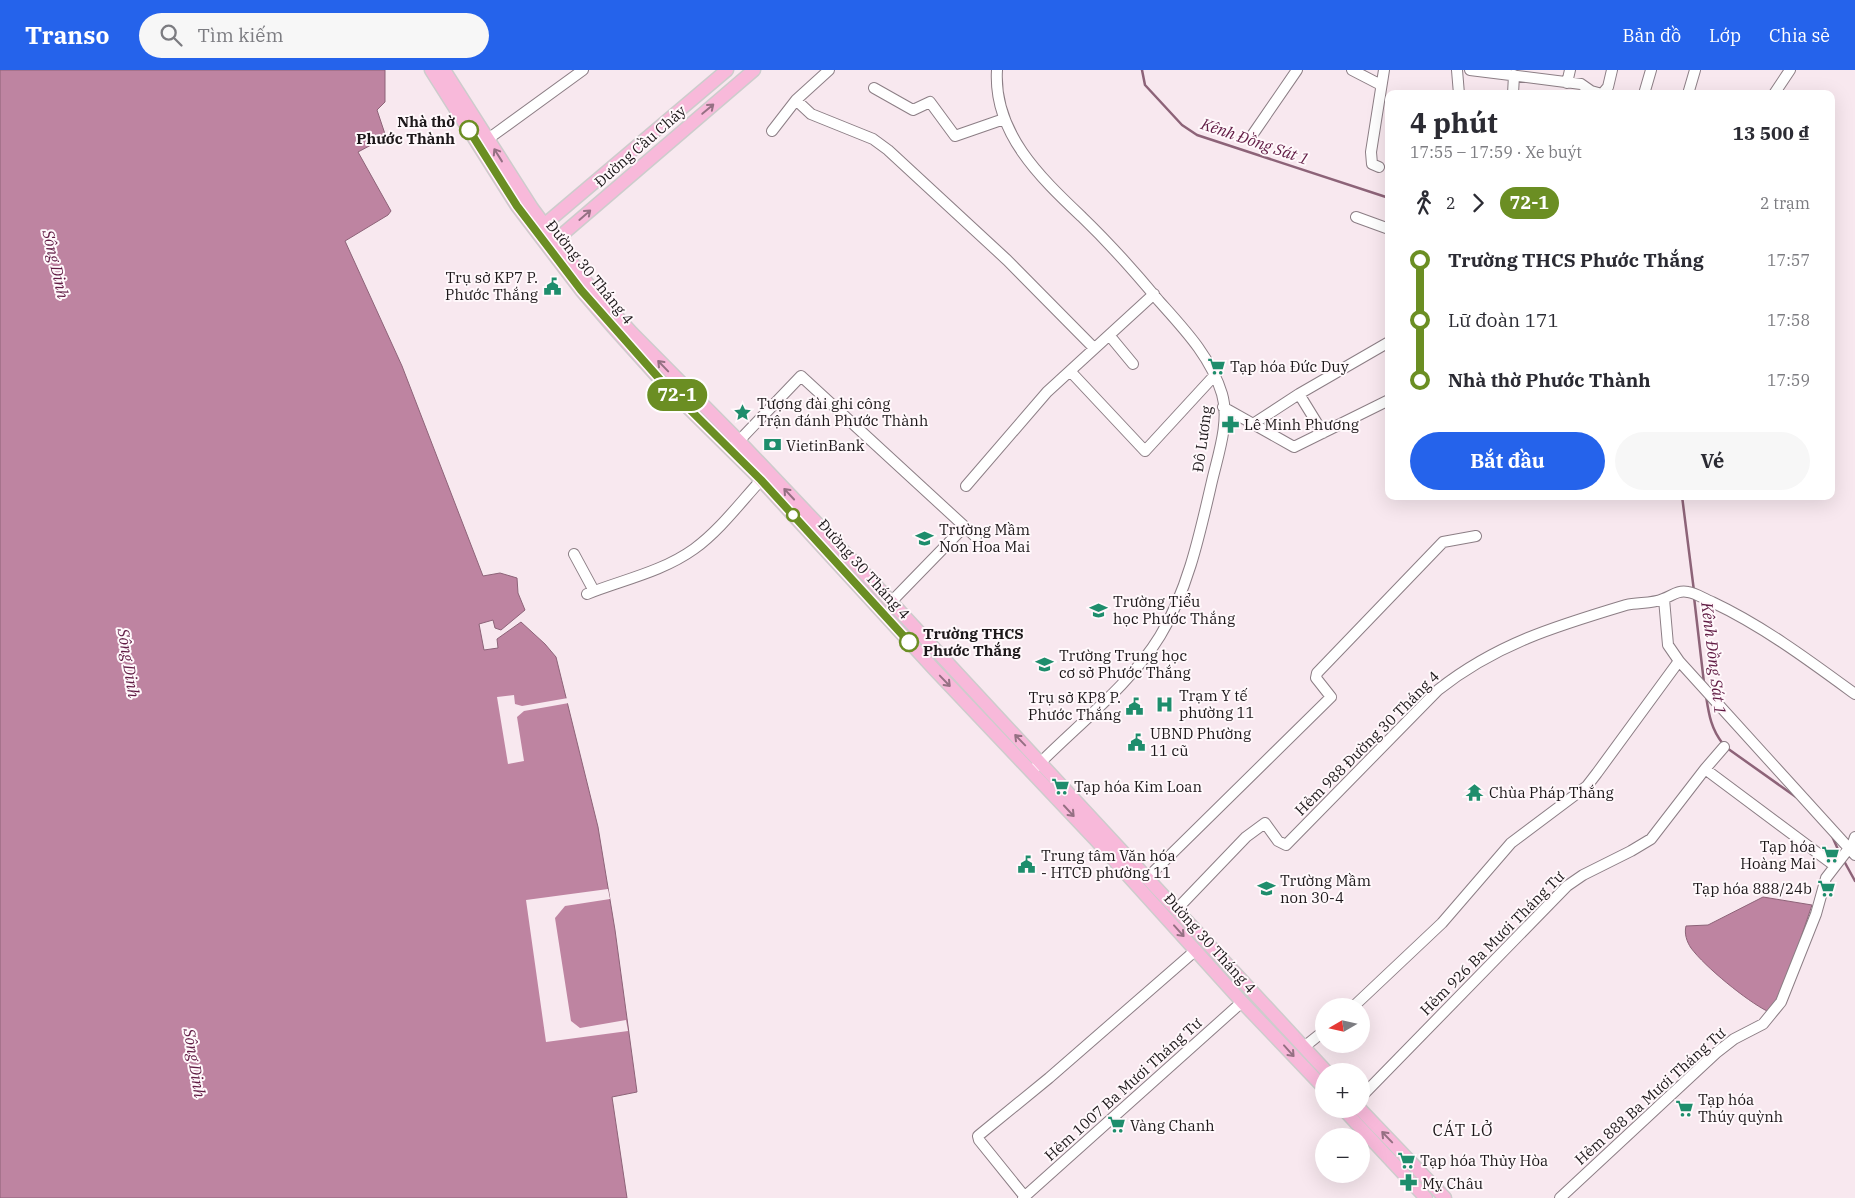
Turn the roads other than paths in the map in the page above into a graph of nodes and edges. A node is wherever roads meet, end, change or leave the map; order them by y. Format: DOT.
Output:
graph roads {
  1 [pos="431,70"];
  2 [pos="444,70"];
  3 [pos="583,70"];
  4 [pos="727,70"];
  5 [pos="754,70"];
  6 [pos="828,70"];
  7 [pos="997,70"];
  8 [pos="1296,70"];
  9 [pos="1352,70"];
  10 [pos="1384,70"];
  11 [pos="1457,70"];
  12 [pos="1470,70"];
  13 [pos="1570,70"];
  14 [pos="1612,70"];
  15 [pos="1651,70"];
  16 [pos="1695,70"];
  17 [pos="1790,70"];
  18 [pos="1529,73"];
  19 [pos="1514,75"];
  20 [pos="1567,83"];
  21 [pos="1381,84"];
  22 [pos="874,88"];
  23 [pos="1459,90"];
  24 [pos="1513,90"];
  25 [pos="1588,90"];
  26 [pos="1606,90"];
  27 [pos="1645,90"];
  28 [pos="1689,90"];
  29 [pos="1777,90"];
  30 [pos="796,100"];
  31 [pos="1004,119"];
  32 [pos="772,131"];
  33 [pos="1253,134"];
  34 [pos="488,139"];
  35 [pos="1379,167"];
  36 [pos="507,179"];
  37 [pos="1356,217"];
  38 [pos="540,228"];
  39 [pos="1385,228"];
  40 [pos="552,244"];
  41 [pos="1154,294"];
  42 [pos="1109,335"];
  43 [pos="1385,344"];
  44 [pos="1094,348"];
  45 [pos="1133,364"];
  46 [pos="1070,371"];
  47 [pos="1214,376"];
  48 [pos="1299,394"];
  49 [pos="1385,402"];
  50 [pos="1223,407"];
  51 [pos="1253,424"];
  52 [pos="1324,433"];
  53 [pos="735,446"];
  54 [pos="764,476"];
  55 [pos="966,486"];
  56 [pos="964,526"];
  57 [pos="1476,536"];
  58 [pos="976,537"];
  59 [pos="574,554"];
  60 [pos="869,578"];
  61 [pos="858,586"];
  62 [pos="1664,599"];
  63 [pos="891,602"];
  64 [pos="1679,661"];
  65 [pos="1855,694"];
  66 [pos="1724,747"];
  67 [pos="1037,767"];
  68 [pos="1705,769"];
  69 [pos="1853,845"];
  70 [pos="1835,866"];
  71 [pos="1147,878"];
  72 [pos="1176,910"];
  73 [pos="1196,950"];
  74 [pos="1362,998"];
  75 [pos="1242,1002"];
  76 [pos="1315,1038"];
  77 [pos="1304,1047"];
  78 [pos="1319,1063"];
  79 [pos="1315,1079"];
  80 [pos="1370,1088"];
  81 [pos="1351,1118"];
  82 [pos="1368,1118"];
  83 [pos="1438,1195"];
  84 [pos="1024,1197"];
  85 [pos="1426,1198"];
  86 [pos="1560,1198"];
  1 -- 36 [label="main road, Đường 30 Tháng 4"];
  2 -- 34 [label="main road, Đường 30 Tháng 4"];
  3 -- 34 [label="street"];
  4 -- 38 [label="main road, Đường Cầu Cháy"];
  40 -- 5 [label="main road, Đường Cầu Cháy, one-way"];
  6 -- 30 [label="street"];
  7 -- 31 [label="street, Đô Lương"];
  8 -- 33 [label="street"];
  9 -- 21 [label="street"];
  10 -- 21 [label="street"];
  11 -- 23 [label="street"];
  12 -- 19 [label="street"];
  13 -- 20 [label="street"];
  14 -- 26 [label="street"];
  15 -- 27 [label="street"];
  16 -- 28 [label="street"];
  17 -- 29 [label="street"];
  18 -- 19 [label="street"];
  18 -- 20 [label="street"];
  19 -- 24 [label="street"];
  20 -- 25 [label="street"];
  21 -- 35 [label="street"];
  22 -- 31 [label="street"];
  30 -- 32 [label="street"];
  30 -- 44 [label="street"];
  31 -- 41 [label="street, Đô Lương"];
  36 -- 34 [label="main road, Đường 30 Tháng 4, one-way"];
  36 -- 38 [label="main road, Đường 30 Tháng 4"];
  37 -- 39 [label="street"];
  38 -- 40 [label="main road, Đường 30 Tháng 4"];
  40 -- 53 [label="main road, Đường 30 Tháng 4"];
  41 -- 42 [label="street"];
  41 -- 47 [label="street, Đô Lương"];
  42 -- 44 [label="street"];
  42 -- 45 [label="street"];
  43 -- 48 [label="street"];
  44 -- 46 [label="street"];
  46 -- 47 [label="street"];
  46 -- 55 [label="street"];
  47 -- 50 [label="street, Đô Lương"];
  48 -- 51 [label="street"];
  48 -- 52 [label="street"];
  49 -- 52 [label="street"];
  50 -- 51 [label="street"];
  50 -- 67 [label="street, Đô Lương"];
  51 -- 52 [label="street"];
  53 -- 54 [label="main road, Đường 30 Tháng 4"];
  53 -- 56 [label="street"];
  54 -- 59 [label="street"];
  60 -- 54 [label="main road, Đường 30 Tháng 4, one-way"];
  54 -- 61 [label="main road, Đường 30 Tháng 4"];
  56 -- 58 [label="street"];
  56 -- 63 [label="street"];
  57 -- 71 [label="street"];
  60 -- 61 [label="main road"];
  60 -- 63 [label="main road, Đường 30 Tháng 4"];
  61 -- 67 [label="main road, Đường 30 Tháng 4, one-way"];
  62 -- 64 [label="street"];
  62 -- 65 [label="street, Hẻm 988 Đường 30 Tháng 4"];
  62 -- 72 [label="street, Hẻm 988 Đường 30 Tháng 4"];
  67 -- 63 [label="main road, Đường 30 Tháng 4, one-way"];
  64 -- 69 [label="street"];
  64 -- 74 [label="street"];
  66 -- 68 [label="street, Hẻm 926 Ba Mươi Tháng Tư"];
  67 -- 71 [label="main road, Đường 30 Tháng 4"];
  67 -- 73 [label="main road, Đường 30 Tháng 4, one-way"];
  68 -- 70 [label="street"];
  68 -- 80 [label="street, Hẻm 926 Ba Mươi Tháng Tư"];
  69 -- 70 [label="street, Hẻm 888 Ba Mươi Tháng Tư"];
  70 -- 86 [label="street, Hẻm 888 Ba Mươi Tháng Tư"];
  71 -- 72 [label="main road, Đường 30 Tháng 4"];
  72 -- 77 [label="main road, Đường 30 Tháng 4"];
  73 -- 75 [label="main road, Đường 30 Tháng 4"];
  73 -- 84 [label="street"];
  75 -- 79 [label="main road, Đường 30 Tháng 4, one-way"];
  75 -- 84 [label="street, Hẻm 1007 Ba Mươi Tháng Tư"];
  76 -- 77 [label="street"];
  77 -- 78 [label="main road, Đường 30 Tháng 4"];
  81 -- 85 [label="main road"];
  83 -- 82 [label="main road, one-way"];
}
